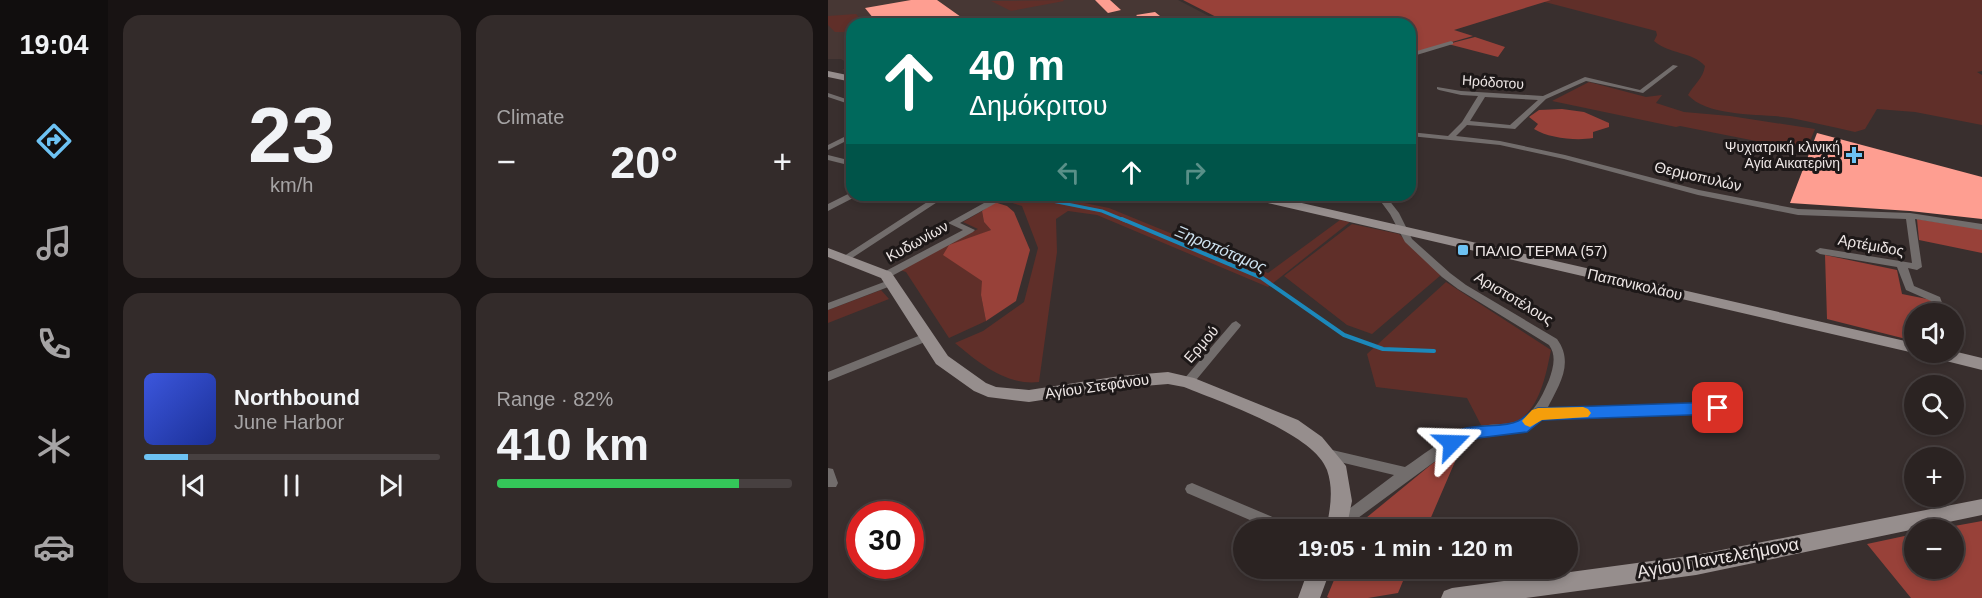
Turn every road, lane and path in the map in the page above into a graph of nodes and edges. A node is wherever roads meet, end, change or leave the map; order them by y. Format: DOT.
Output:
graph roads {
  1 [pos="1451,43"];
  2 [pos="1416,54"];
  3 [pos="1675,66"];
  4 [pos="830,76"];
  5 [pos="846,78"];
  6 [pos="1439,88"];
  7 [pos="828,95"];
  8 [pos="1482,95"];
  9 [pos="1544,98"];
  10 [pos="846,101"];
  11 [pos="1465,123"];
  12 [pos="1416,134"];
  13 [pos="1451,137"];
  14 [pos="846,138"];
  15 [pos="828,148"];
  16 [pos="828,157"];
  17 [pos="846,162"];
  18 [pos="846,198"];
  19 [pos="935,201"];
  20 [pos="993,201"];
  21 [pos="1277,201"];
  22 [pos="1385,201"];
  23 [pos="828,208"];
  24 [pos="1910,216"];
  25 [pos="1982,227"];
  26 [pos="1401,230"];
  27 [pos="1820,251"];
  28 [pos="828,252"];
  29 [pos="846,258"];
  30 [pos="1902,266"];
  31 [pos="889,278"];
  32 [pos="1937,303"];
  33 [pos="828,307"];
  34 [pos="1236,325"];
  35 [pos="926,337"];
  36 [pos="1904,346"];
  37 [pos="1964,359"];
  38 [pos="1982,364"];
  39 [pos="828,376"];
  40 [pos="1188,382"];
  41 [pos="1718,408"];
  42 [pos="1538,414"];
  43 [pos="1328,454"];
  44 [pos="1407,473"];
  45 [pos="1192,489"];
  46 [pos="1982,507"];
  47 [pos="1263,519"];
  48 [pos="1339,519"];
  49 [pos="1347,519"];
  50 [pos="1316,579"];
  51 [pos="1309,598"];
  52 [pos="1452,598"];
  1 -- 2 [label="street"];
  3 -- 9 [label="street"];
  4 -- 5 [label="street"];
  6 -- 8 [label="street, Ηρόδοτου"];
  7 -- 10 [label="street"];
  8 -- 9 [label="street, Ηρόδοτου"];
  8 -- 11 [label="street"];
  9 -- 11 [label="street"];
  11 -- 13 [label="street"];
  12 -- 13 [label="street, Θερμοπυλών"];
  13 -- 24 [label="street, Θερμοπυλών"];
  14 -- 15 [label="street"];
  16 -- 17 [label="street"];
  18 -- 23 [label="street"];
  19 -- 29 [label="street"];
  20 -- 31 [label="street, Κυδωνίων"];
  21 -- 26 [label="street, Παπανικολάου"];
  22 -- 26 [label="street, Αριστοτέλους"];
  24 -- 25 [label="street, Θερμοπυλών"];
  24 -- 30 [label="street, Αρτέμιδος"];
  26 -- 36 [label="street, Παπανικολάου"];
  26 -- 42 [label="street, Αριστοτέλους"];
  27 -- 30 [label="street, Αρτέμιδος"];
  28 -- 29 [label="street"];
  29 -- 31 [label="street"];
  30 -- 32 [label="street"];
  31 -- 33 [label="street"];
  31 -- 35 [label="street, Αγίου Στεφάνου"];
  34 -- 40 [label="street, Ερμού"];
  35 -- 39 [label="street"];
  35 -- 40 [label="street, Αγίου Στεφάνου"];
  37 -- 38 [label="street"];
  40 -- 43 [label="street, Αγίου Στεφάνου"];
  41 -- 42 [label="street"];
  42 -- 44 [label="street"];
  43 -- 44 [label="street"];
  43 -- 48 [label="street, Αγίου Στεφάνου"];
  44 -- 49 [label="street"];
  45 -- 47 [label="street"];
  46 -- 52 [label="street, Αγίου Παντελεήμονα"];
  50 -- 51 [label="street"];
}
